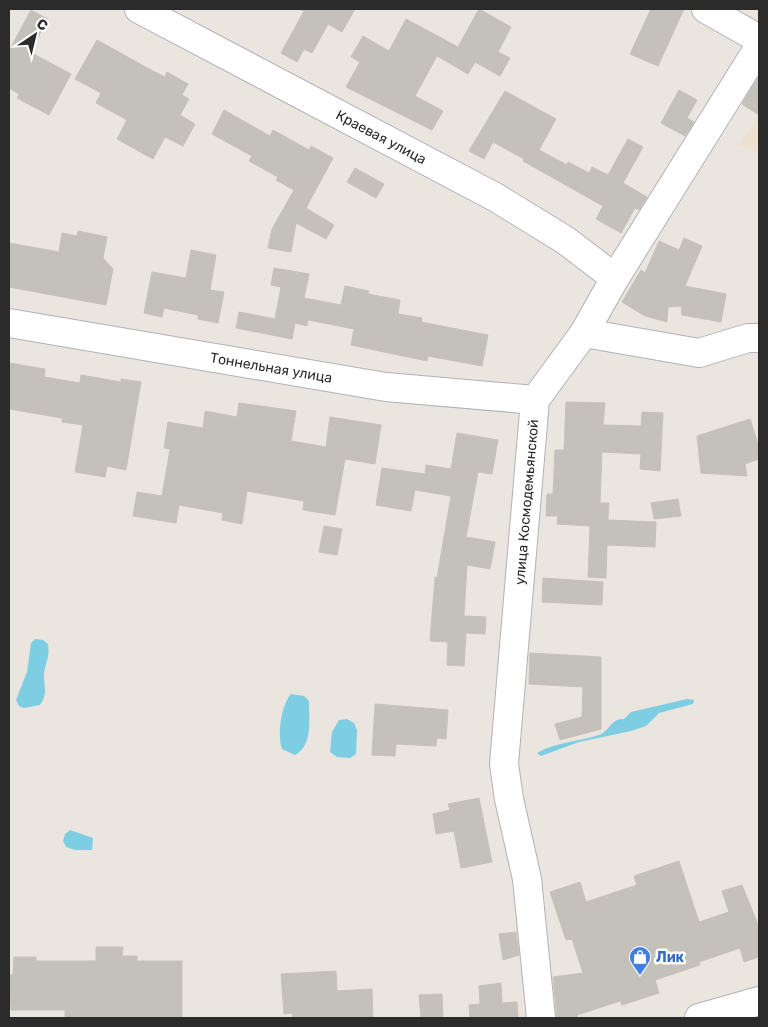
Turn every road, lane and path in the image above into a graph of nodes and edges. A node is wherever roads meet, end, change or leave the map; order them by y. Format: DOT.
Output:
graph roads {
  1 [pos="139,9"];
  2 [pos="706,9"];
  3 [pos="759,38"];
  4 [pos="759,47"];
  5 [pos="616,278"];
  6 [pos="9,323"];
  7 [pos="584,333"];
  8 [pos="759,338"];
  9 [pos="535,400"];
  10 [pos="759,1001"];
  11 [pos="540,1018"];
  12 [pos="699,1018"];
  1 -- 5 [label="street, Краевая улица"];
  2 -- 3 [label="street"];
  4 -- 5 [label="street, улица Космодемьянской"];
  5 -- 7 [label="street, улица Космодемьянской"];
  6 -- 9 [label="street, Тоннельная улица"];
  7 -- 8 [label="street"];
  7 -- 9 [label="street, улица Космодемьянской"];
  9 -- 11 [label="street, улица Космодемьянской"];
  10 -- 12 [label="street"];
}
